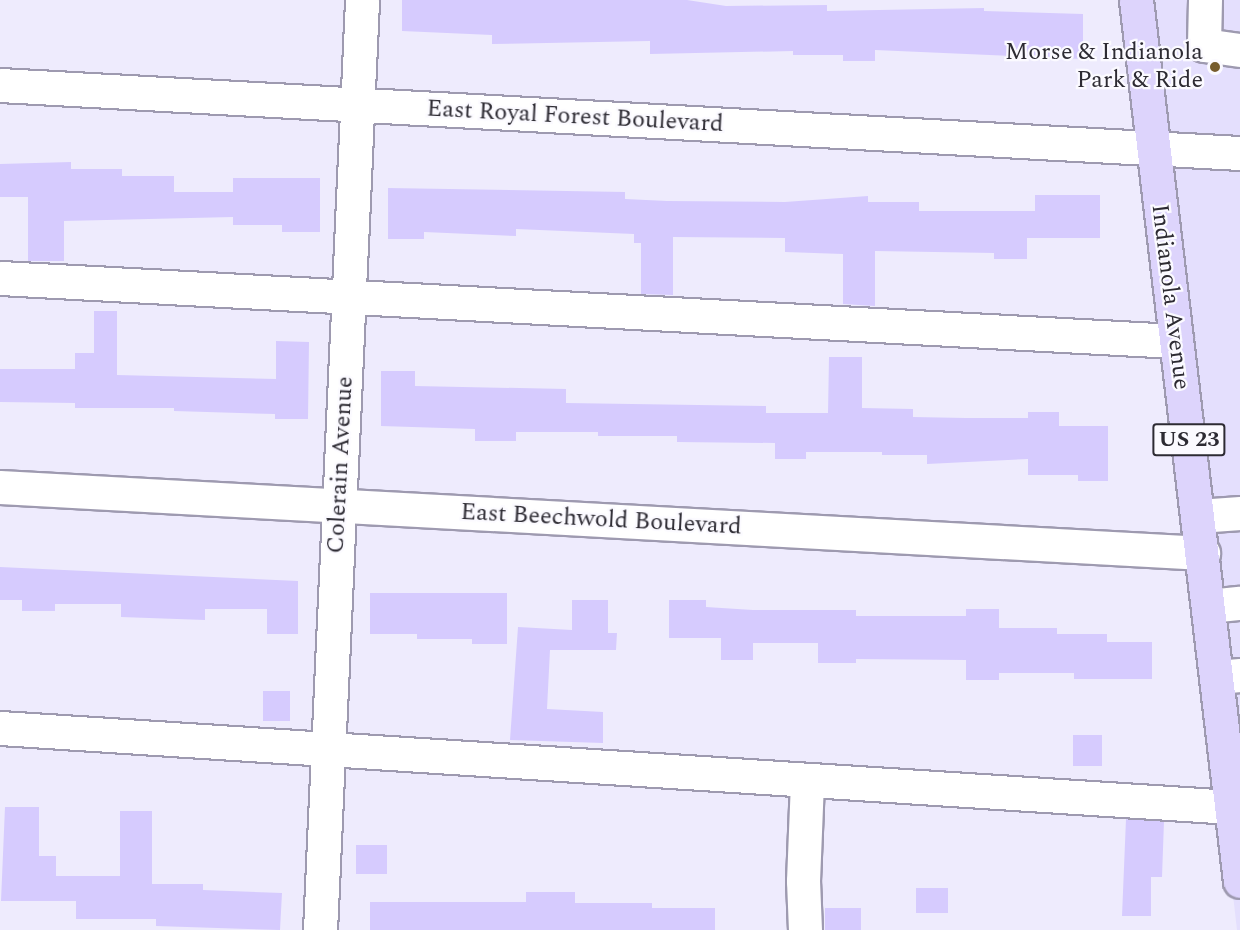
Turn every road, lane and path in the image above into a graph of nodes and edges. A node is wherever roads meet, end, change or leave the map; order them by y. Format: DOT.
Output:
graph roads {
  1 [pos="362,0"];
  2 [pos="1136,0"];
  3 [pos="1205,0"];
  4 [pos="1240,50"];
  5 [pos="0,85"];
  6 [pos="358,105"];
  7 [pos="1151,148"];
  8 [pos="1240,153"];
  9 [pos="0,278"];
  10 [pos="349,297"];
  11 [pos="1176,341"];
  12 [pos="0,487"];
  13 [pos="340,506"];
  14 [pos="1240,513"];
  15 [pos="1198,516"];
  16 [pos="1203,553"];
  17 [pos="1224,605"];
  18 [pos="1228,676"];
  19 [pos="0,728"];
  20 [pos="328,749"];
  21 [pos="1233,762"];
  22 [pos="807,780"];
  23 [pos="1232,807"];
  24 [pos="1240,881"];
  25 [pos="320,930"];
  26 [pos="805,930"];
  1 -- 6 [label="street, Colerain Avenue"];
  2 -- 7 [label="main road, Indianola Avenue / US 23"];
  3 -- 4 [label="street"];
  5 -- 6 [label="street, East Royal Forest Boulevard"];
  6 -- 7 [label="street, East Royal Forest Boulevard"];
  6 -- 10 [label="street, Colerain Avenue"];
  7 -- 8 [label="street, East Royal Forest Boulevard"];
  7 -- 11 [label="main road, Indianola Avenue / US 23"];
  9 -- 10 [label="street"];
  10 -- 11 [label="street"];
  10 -- 13 [label="street, Colerain Avenue"];
  11 -- 15 [label="main road, Indianola Avenue / US 23"];
  12 -- 13 [label="street, East Beechwold Boulevard"];
  13 -- 16 [label="street, East Beechwold Boulevard"];
  13 -- 20 [label="street, Colerain Avenue"];
  14 -- 15 [label="street"];
  15 -- 16 [label="main road, Indianola Avenue / US 23"];
  16 -- 17 [label="main road, Indianola Avenue / US 23"];
  17 -- 18 [label="main road, Indianola Avenue / US 23"];
  18 -- 21 [label="main road, Indianola Avenue / US 23"];
  19 -- 20 [label="street"];
  20 -- 22 [label="street"];
  20 -- 25 [label="street, Colerain Avenue"];
  21 -- 23 [label="main road, Indianola Avenue / US 23"];
  22 -- 23 [label="street"];
  22 -- 26 [label="street"];
  23 -- 24 [label="main road, Indianola Avenue / US 23"];
}
